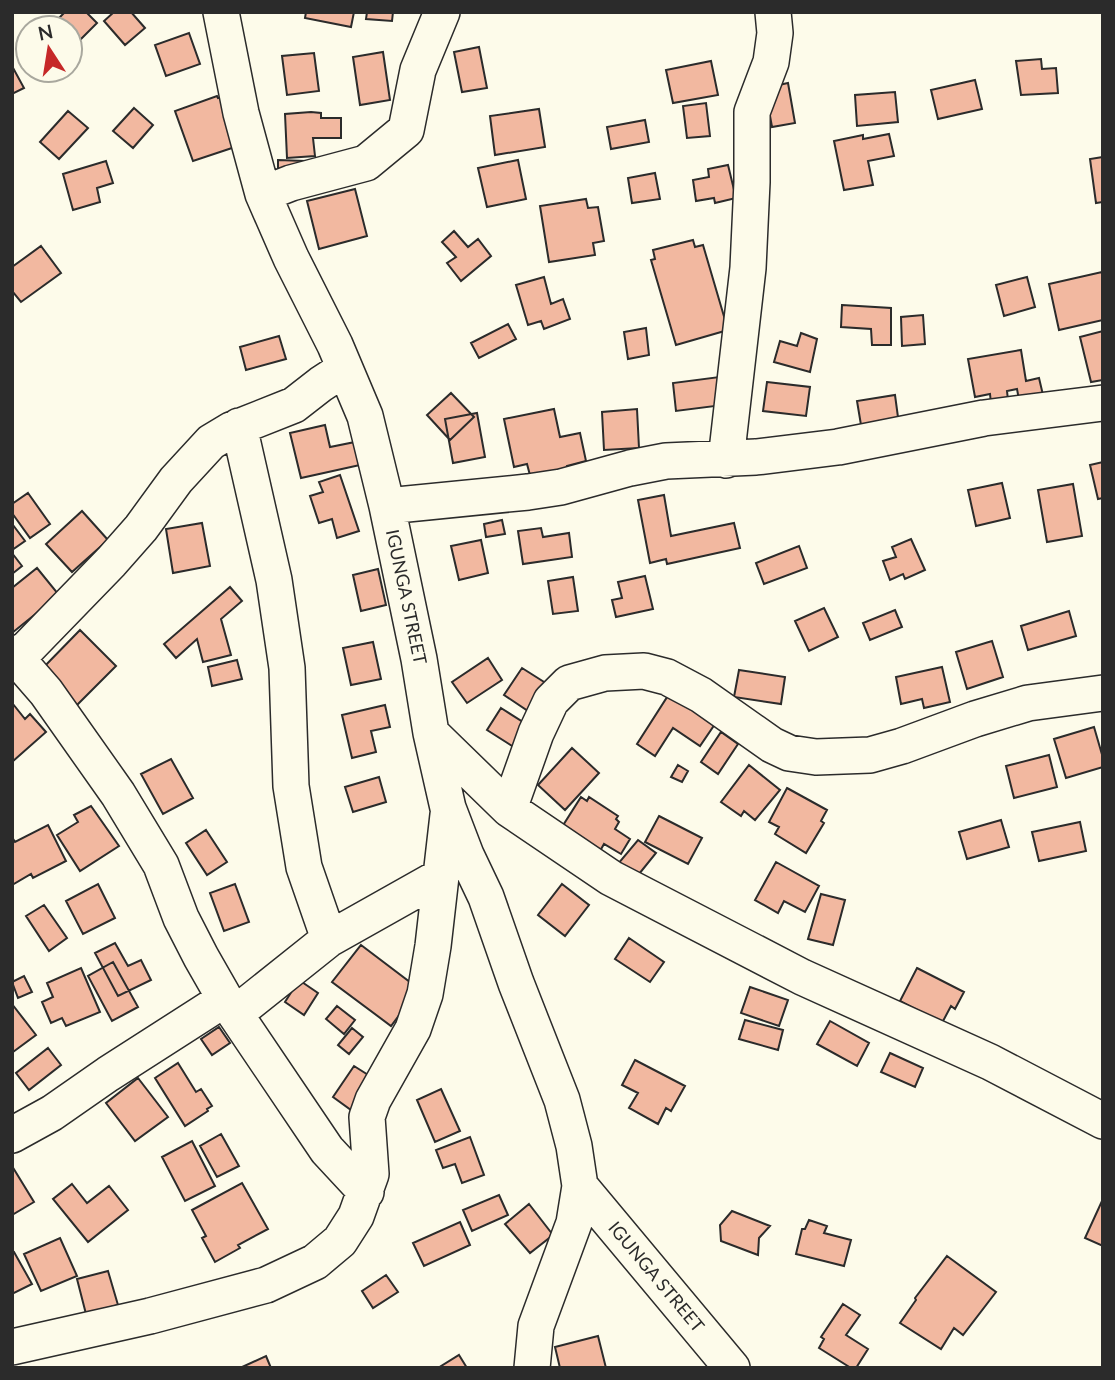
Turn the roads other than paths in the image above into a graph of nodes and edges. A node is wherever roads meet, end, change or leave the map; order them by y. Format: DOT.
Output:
graph roads {
  1 [pos="221,12"];
  2 [pos="442,12"];
  3 [pos="773,12"];
  4 [pos="263,194"];
  5 [pos="344,369"];
  6 [pos="1103,403"];
  7 [pos="239,426"];
  8 [pos="726,460"];
  9 [pos="387,506"];
  10 [pos="14,659"];
  11 [pos="1103,693"];
  12 [pos="431,733"];
  13 [pos="448,808"];
  14 [pos="509,808"];
  15 [pos="441,876"];
  16 [pos="329,939"];
  17 [pos="230,1006"];
  18 [pos="1103,1121"];
  19 [pos="12,1135"];
  20 [pos="580,1186"];
  21 [pos="366,1192"];
  22 [pos="12,1348"];
  23 [pos="532,1368"];
  24 [pos="732,1368"];
  1 -- 4 [label="street, IGUNGA STREET"];
  2 -- 4 [label="street"];
  3 -- 8 [label="street"];
  4 -- 5 [label="street, IGUNGA STREET"];
  5 -- 7 [label="street"];
  5 -- 9 [label="street, IGUNGA STREET"];
  6 -- 8 [label="street"];
  7 -- 10 [label="street"];
  7 -- 16 [label="street"];
  8 -- 9 [label="street"];
  9 -- 12 [label="street, IGUNGA STREET"];
  10 -- 17 [label="street"];
  11 -- 14 [label="street"];
  12 -- 13 [label="street, IGUNGA STREET"];
  12 -- 14 [label="street"];
  13 -- 15 [label="street"];
  13 -- 20 [label="street, IGUNGA STREET"];
  14 -- 18 [label="street"];
  15 -- 16 [label="street"];
  15 -- 21 [label="street"];
  16 -- 17 [label="street"];
  17 -- 19 [label="street"];
  17 -- 21 [label="street"];
  20 -- 23 [label="street, IGUNGA STREET"];
  20 -- 24 [label="street, IGUNGA STREET"];
  21 -- 22 [label="street"];
}
